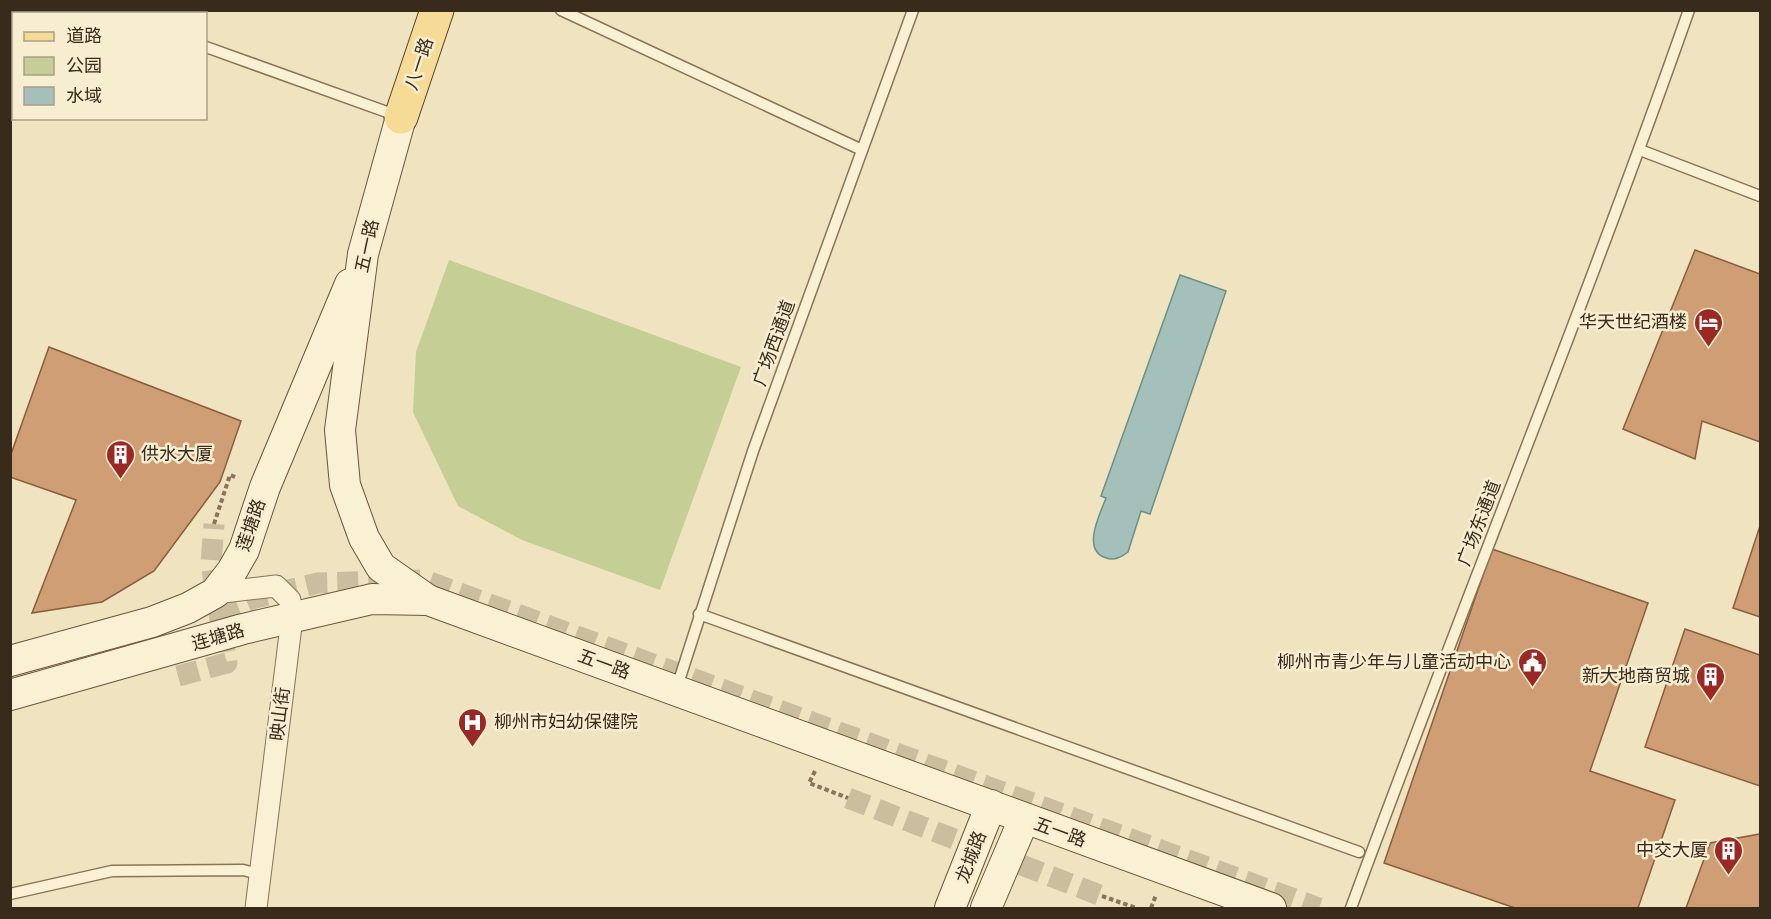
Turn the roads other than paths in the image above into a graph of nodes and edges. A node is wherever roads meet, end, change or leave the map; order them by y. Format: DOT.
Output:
graph roads {
  1 [pos="437,10"];
  2 [pos="561,10"];
  3 [pos="914,10"];
  4 [pos="1689,10"];
  5 [pos="207,47"];
  6 [pos="401,117"];
  7 [pos="862,150"];
  8 [pos="1640,150"];
  9 [pos="1761,196"];
  10 [pos="363,254"];
  11 [pos="215,593"];
  12 [pos="428,600"];
  13 [pos="699,614"];
  14 [pos="292,618"];
  15 [pos="10,661"];
  16 [pos="676,690"];
  17 [pos="10,695"];
  18 [pos="991,805"];
  19 [pos="1024,819"];
  20 [pos="1359,852"];
  21 [pos="259,874"];
  22 [pos="10,894"];
  23 [pos="256,909"];
  24 [pos="950,909"];
  25 [pos="986,909"];
  26 [pos="1271,909"];
  27 [pos="1351,909"];
  1 -- 6 [label="main road, 八一路"];
  2 -- 7 [label="lane"];
  3 -- 7 [label="lane, 广场西通道"];
  4 -- 8 [label="lane, 广场东通道"];
  5 -- 6 [label="lane"];
  6 -- 10 [label="main road, 五一路"];
  7 -- 13 [label="lane, 广场西通道"];
  8 -- 9 [label="lane"];
  8 -- 27 [label="lane, 广场东通道"];
  10 -- 11 [label="main road, 莲塘路"];
  10 -- 12 [label="main road, 五一路"];
  11 -- 14 [label="street, 映山街"];
  11 -- 15 [label="main road, 莲塘路"];
  12 -- 14 [label="main road, 连塘路"];
  12 -- 16 [label="main road, 五一路"];
  13 -- 16 [label="lane, 广场西通道"];
  13 -- 20 [label="lane"];
  14 -- 17 [label="main road, 连塘路"];
  14 -- 21 [label="street, 映山街"];
  16 -- 18 [label="main road, 五一路"];
  18 -- 19 [label="main road, 五一路"];
  18 -- 24 [label="main road, 龙城路"];
  19 -- 25 [label="main road, 龙城路"];
  19 -- 26 [label="main road, 五一路"];
  21 -- 22 [label="lane"];
  21 -- 23 [label="street, 映山街"];
}
